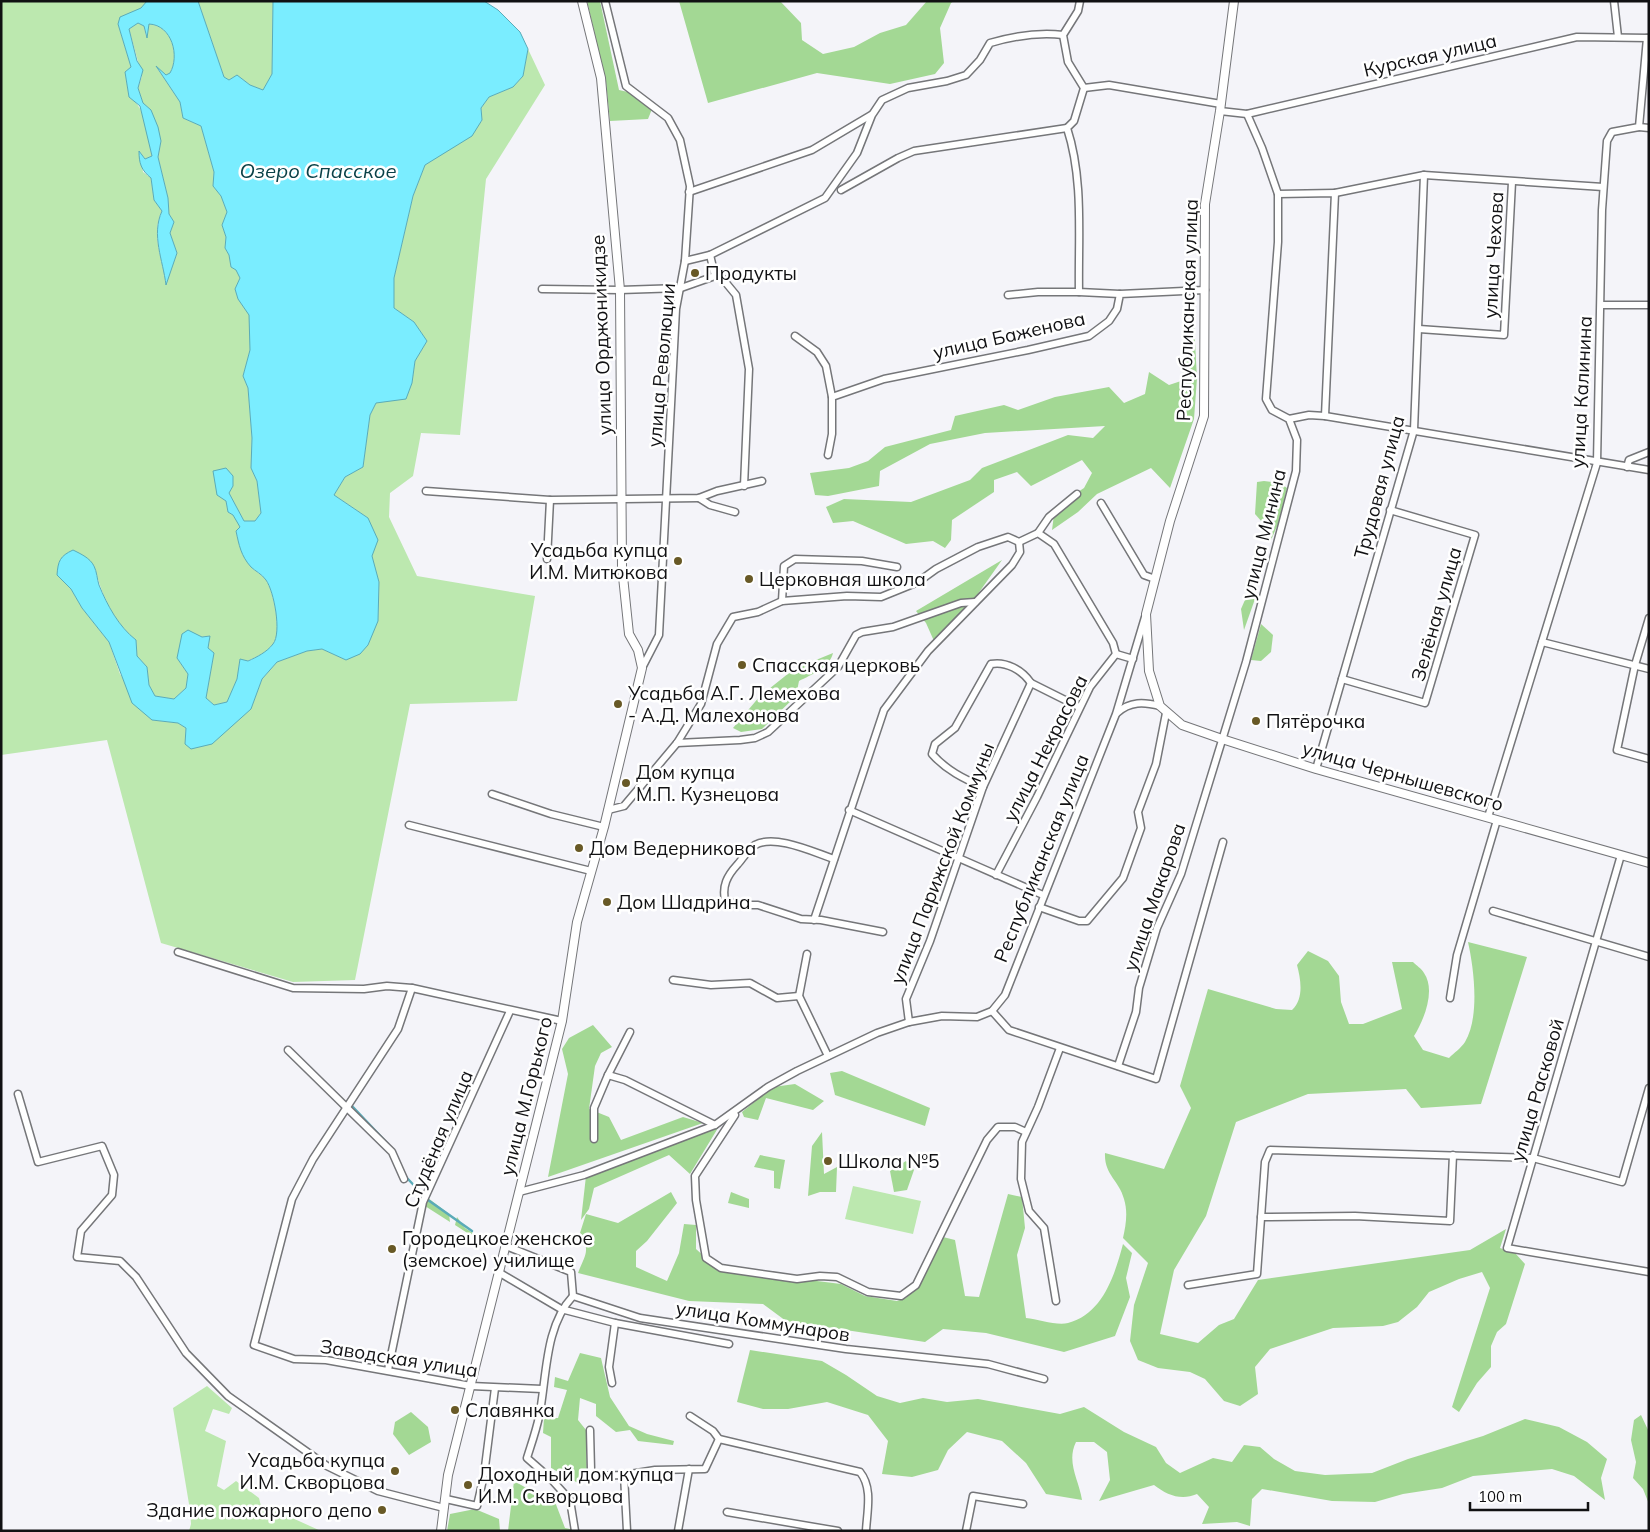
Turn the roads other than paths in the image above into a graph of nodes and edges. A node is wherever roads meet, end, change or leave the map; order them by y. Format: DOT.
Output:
graph roads {
  1 [pos="582,1"];
  2 [pos="605,1"];
  3 [pos="1080,1"];
  4 [pos="1234,1"];
  5 [pos="1614,1"];
  6 [pos="1062,35"];
  7 [pos="1618,37"];
  8 [pos="1648,38"];
  9 [pos="1084,88"];
  10 [pos="1221,108"];
  11 [pos="1246,114"];
  12 [pos="872,115"];
  13 [pos="1067,128"];
  14 [pos="1639,128"];
  15 [pos="1649,128"];
  16 [pos="1424,175"];
  17 [pos="1512,182"];
  18 [pos="1603,187"];
  19 [pos="841,190"];
  20 [pos="689,192"];
  21 [pos="1335,193"];
  22 [pos="1278,194"];
  23 [pos="710,255"];
  24 [pos="685,261"];
  25 [pos="715,276"];
  26 [pos="681,288"];
  27 [pos="542,289"];
  28 [pos="620,290"];
  29 [pos="1205,290"];
  30 [pos="1079,292"];
  31 [pos="1120,294"];
  32 [pos="1008,295"];
  33 [pos="1601,305"];
  34 [pos="1649,305"];
  35 [pos="1419,329"];
  36 [pos="795,336"];
  37 [pos="832,397"];
  38 [pos="1326,416"];
  39 [pos="1289,419"];
  40 [pos="1414,430"];
  41 [pos="1649,452"];
  42 [pos="828,455"];
  43 [pos="1597,463"];
  44 [pos="1627,467"];
  45 [pos="1649,470"];
  46 [pos="762,481"];
  47 [pos="744,486"];
  48 [pos="426,491"];
  49 [pos="1077,494"];
  50 [pos="666,497"];
  51 [pos="620,498"];
  52 [pos="699,498"];
  53 [pos="550,500"];
  54 [pos="1101,503"];
  55 [pos="1390,510"];
  56 [pos="735,512"];
  57 [pos="1038,534"];
  58 [pos="1020,542"];
  59 [pos="547,559"];
  60 [pos="897,567"];
  61 [pos="1155,579"];
  62 [pos="782,601"];
  63 [pos="975,602"];
  64 [pos="1146,614"];
  65 [pos="1649,618"];
  66 [pos="1542,642"];
  67 [pos="1116,654"];
  68 [pos="1134,659"];
  69 [pos="1635,666"];
  70 [pos="642,668"];
  71 [pos="1649,669"];
  72 [pos="1342,679"];
  73 [pos="1031,683"];
  74 [pos="1160,706"];
  75 [pos="1079,707"];
  76 [pos="1166,713"];
  77 [pos="1116,714"];
  78 [pos="1222,739"];
  79 [pos="677,743"];
  80 [pos="1649,759"];
  81 [pos="1316,769"];
  82 [pos="983,787"];
  83 [pos="492,794"];
  84 [pos="608,810"];
  85 [pos="849,810"];
  86 [pos="1488,817"];
  87 [pos="1497,820"];
  88 [pos="410,825"];
  89 [pos="604,827"];
  90 [pos="1223,842"];
  91 [pos="1621,855"];
  92 [pos="958,858"];
  93 [pos="834,859"];
  94 [pos="1649,863"];
  95 [pos="592,870"];
  96 [pos="996,875"];
  97 [pos="1043,895"];
  98 [pos="1039,907"];
  99 [pos="1493,911"];
  100 [pos="814,920"];
  101 [pos="883,932"];
  102 [pos="1596,940"];
  103 [pos="178,952"];
  104 [pos="807,954"];
  105 [pos="1649,957"];
  106 [pos="673,980"];
  107 [pos="412,988"];
  108 [pos="799,996"];
  109 [pos="1450,998"];
  110 [pos="510,1011"];
  111 [pos="992,1011"];
  112 [pos="562,1021"];
  113 [pos="909,1022"];
  114 [pos="630,1032"];
  115 [pos="1060,1048"];
  116 [pos="288,1050"];
  117 [pos="828,1056"];
  118 [pos="1118,1066"];
  119 [pos="608,1075"];
  120 [pos="1649,1088"];
  121 [pos="18,1094"];
  122 [pos="347,1106"];
  123 [pos="736,1111"];
  124 [pos="715,1125"];
  125 [pos="1026,1132"];
  126 [pos="594,1139"];
  127 [pos="1453,1155"];
  128 [pos="1533,1158"];
  129 [pos="404,1179"];
  130 [pos="520,1192"];
  131 [pos="1261,1217"];
  132 [pos="506,1246"];
  133 [pos="1649,1272"];
  134 [pos="500,1273"];
  135 [pos="1188,1284"];
  136 [pos="573,1296"];
  137 [pos="1056,1301"];
  138 [pos="561,1309"];
  139 [pos="615,1323"];
  140 [pos="729,1344"];
  141 [pos="388,1370"];
  142 [pos="1044,1379"];
  143 [pos="612,1383"];
  144 [pos="471,1386"];
  145 [pos="495,1388"];
  146 [pos="542,1390"];
  147 [pos="690,1416"];
  148 [pos="590,1430"];
  149 [pos="719,1439"];
  150 [pos="689,1469"];
  151 [pos="624,1475"];
  152 [pos="446,1499"];
  153 [pos="1024,1504"];
  154 [pos="444,1508"];
  155 [pos="727,1512"];
  156 [pos="819,1530"];
  157 [pos="441,1531"];
  158 [pos="575,1531"];
  159 [pos="627,1531"];
  160 [pos="678,1531"];
  161 [pos="838,1531"];
  162 [pos="866,1531"];
  163 [pos="966,1531"];
  1 -- 28 [label="street, улица Орджоникидзе"];
  2 -- 20 [label="street, улица Революции"];
  3 -- 6 [label="street"];
  4 -- 10 [label="street, Республиканская улица"];
  5 -- 7 [label="street"];
  6 -- 9 [label="street"];
  6 -- 12 [label="street"];
  7 -- 8 [label="street, Курская улица"];
  7 -- 11 [label="street, Курская улица"];
  8 -- 14 [label="street"];
  9 -- 10 [label="street, Курская улица"];
  9 -- 13 [label="street"];
  10 -- 11 [label="street, Курская улица"];
  10 -- 29 [label="street, Республиканская улица"];
  11 -- 22 [label="street"];
  12 -- 20 [label="street"];
  12 -- 23 [label="street"];
  13 -- 19 [label="street"];
  13 -- 30 [label="street"];
  14 -- 15 [label="street"];
  14 -- 18 [label="street, улица Калинина"];
  16 -- 17 [label="street"];
  16 -- 21 [label="street"];
  16 -- 35 [label="street, Трудовая улица"];
  17 -- 18 [label="street"];
  17 -- 35 [label="street, улица Чехова"];
  18 -- 33 [label="street, улица Калинина"];
  20 -- 24 [label="street, улица Революции"];
  21 -- 22 [label="street"];
  21 -- 38 [label="street"];
  22 -- 39 [label="street"];
  23 -- 24 [label="street"];
  23 -- 25 [label="street"];
  24 -- 26 [label="street, улица Революции"];
  25 -- 26 [label="street"];
  25 -- 47 [label="street"];
  26 -- 28 [label="street"];
  26 -- 50 [label="street, улица Революции"];
  27 -- 28 [label="street"];
  28 -- 51 [label="street, улица Орджоникидзе"];
  29 -- 31 [label="street"];
  29 -- 61 [label="street, Республиканская улица"];
  30 -- 31 [label="street"];
  30 -- 32 [label="street"];
  31 -- 37 [label="street, улица Баженова"];
  33 -- 34 [label="street"];
  33 -- 43 [label="street, улица Калинина"];
  35 -- 40 [label="street, Трудовая улица"];
  36 -- 37 [label="street"];
  37 -- 42 [label="street"];
  38 -- 39 [label="street"];
  38 -- 40 [label="street"];
  39 -- 78 [label="street, улица Минина"];
  40 -- 43 [label="street"];
  40 -- 55 [label="street, Трудовая улица"];
  41 -- 44 [label="street"];
  43 -- 44 [label="street"];
  43 -- 66 [label="street, улица Калинина"];
  44 -- 45 [label="street"];
  46 -- 47 [label="street"];
  47 -- 52 [label="street"];
  48 -- 53 [label="street"];
  49 -- 57 [label="street"];
  50 -- 51 [label="street"];
  50 -- 52 [label="street"];
  50 -- 70 [label="street, улица Революции"];
  51 -- 53 [label="street"];
  51 -- 70 [label="street, улица Орджоникидзе"];
  52 -- 56 [label="street"];
  53 -- 59 [label="street"];
  54 -- 61 [label="street"];
  55 -- 72 [label="street, Трудовая улица"];
  55 -- 72 [label="street, Зелёная улица"];
  57 -- 58 [label="street"];
  57 -- 67 [label="street"];
  58 -- 62 [label="street"];
  58 -- 63 [label="street"];
  60 -- 62 [label="street"];
  61 -- 64 [label="street, Республиканская улица"];
  62 -- 79 [label="street"];
  63 -- 79 [label="street"];
  63 -- 85 [label="street"];
  64 -- 68 [label="street, Республиканская улица"];
  64 -- 74 [label="street, улица Чернышевского"];
  65 -- 69 [label="street"];
  66 -- 69 [label="street"];
  66 -- 86 [label="street, улица Калинина"];
  67 -- 68 [label="street"];
  67 -- 75 [label="street, улица Некрасова"];
  68 -- 77 [label="street, Республиканская улица"];
  69 -- 71 [label="street"];
  69 -- 80 [label="street"];
  70 -- 84 [label="street, улица М.Горького"];
  72 -- 81 [label="street, Трудовая улица"];
  73 -- 75 [label="street"];
  73 -- 82 [label="street, улица Парижской Коммуны"];
  73 -- 82 [label="street"];
  74 -- 76 [label="street, улица Чернышевского"];
  74 -- 77 [label="street"];
  75 -- 96 [label="street, улица Некрасова"];
  76 -- 78 [label="street, улица Чернышевского"];
  76 -- 98 [label="street"];
  77 -- 97 [label="street, Республиканская улица"];
  78 -- 81 [label="street, улица Чернышевского"];
  78 -- 118 [label="street, улица Макарова"];
  79 -- 84 [label="street"];
  81 -- 86 [label="street, улица Чернышевского"];
  82 -- 92 [label="street, улица Парижской Коммуны"];
  83 -- 89 [label="street"];
  84 -- 89 [label="street, улица М.Горького"];
  85 -- 92 [label="street"];
  85 -- 93 [label="street"];
  86 -- 87 [label="street, улица Чернышевского"];
  87 -- 91 [label="street, улица Чернышевского"];
  87 -- 109 [label="street"];
  88 -- 95 [label="street"];
  89 -- 95 [label="street, улица М.Горького"];
  90 -- 118 [label="street"];
  91 -- 94 [label="street, улица Чернышевского"];
  91 -- 102 [label="street, улица Расковой"];
  92 -- 96 [label="street"];
  92 -- 113 [label="street, улица Парижской Коммуны"];
  93 -- 100 [label="street"];
  93 -- 100 [label="street"];
  95 -- 112 [label="street, улица М.Горького"];
  96 -- 97 [label="street"];
  97 -- 98 [label="street, Республиканская улица"];
  98 -- 111 [label="street, Республиканская улица"];
  99 -- 102 [label="street"];
  100 -- 101 [label="street"];
  102 -- 105 [label="street"];
  102 -- 128 [label="street, улица Расковой"];
  103 -- 107 [label="street"];
  104 -- 108 [label="street"];
  106 -- 108 [label="street"];
  107 -- 110 [label="street"];
  107 -- 122 [label="street"];
  108 -- 117 [label="street"];
  110 -- 112 [label="street"];
  110 -- 141 [label="street, Студёная улица"];
  111 -- 113 [label="street"];
  111 -- 115 [label="street"];
  112 -- 130 [label="street, улица М.Горького"];
  113 -- 117 [label="street"];
  114 -- 119 [label="street"];
  115 -- 118 [label="street"];
  115 -- 125 [label="street"];
  116 -- 122 [label="street"];
  117 -- 123 [label="street"];
  119 -- 124 [label="street"];
  119 -- 126 [label="street"];
  120 -- 128 [label="street"];
  121 -- 154 [label="street"];
  122 -- 129 [label="street"];
  122 -- 141 [label="street, Заводская улица"];
  123 -- 124 [label="street"];
  123 -- 125 [label="street"];
  124 -- 130 [label="street"];
  125 -- 137 [label="street"];
  127 -- 128 [label="street"];
  127 -- 131 [label="street"];
  127 -- 131 [label="street"];
  128 -- 133 [label="street, улица Расковой"];
  130 -- 132 [label="street, улица М.Горького"];
  131 -- 135 [label="street"];
  132 -- 134 [label="street, улица М.Горького"];
  132 -- 136 [label="street"];
  134 -- 138 [label="street, улица Коммунаров"];
  134 -- 144 [label="street, улица М.Горького"];
  136 -- 138 [label="street"];
  136 -- 142 [label="street, улица Коммунаров"];
  138 -- 139 [label="street, улица Коммунаров"];
  138 -- 146 [label="street"];
  139 -- 140 [label="street, улица Коммунаров"];
  139 -- 143 [label="street"];
  141 -- 144 [label="street, Заводская улица"];
  144 -- 145 [label="street, Заводская улица"];
  144 -- 152 [label="street, улица М.Горького"];
  145 -- 146 [label="street, Заводская улица"];
  145 -- 152 [label="street"];
  146 -- 158 [label="street"];
  147 -- 149 [label="street"];
  148 -- 151 [label="street"];
  149 -- 150 [label="street"];
  149 -- 162 [label="street"];
  150 -- 151 [label="street"];
  150 -- 160 [label="street"];
  151 -- 159 [label="street"];
  152 -- 154 [label="street, улица М.Горького"];
  153 -- 163 [label="street"];
  154 -- 157 [label="street, улица М.Горького"];
  155 -- 156 [label="street"];
  156 -- 161 [label="street"];
}
